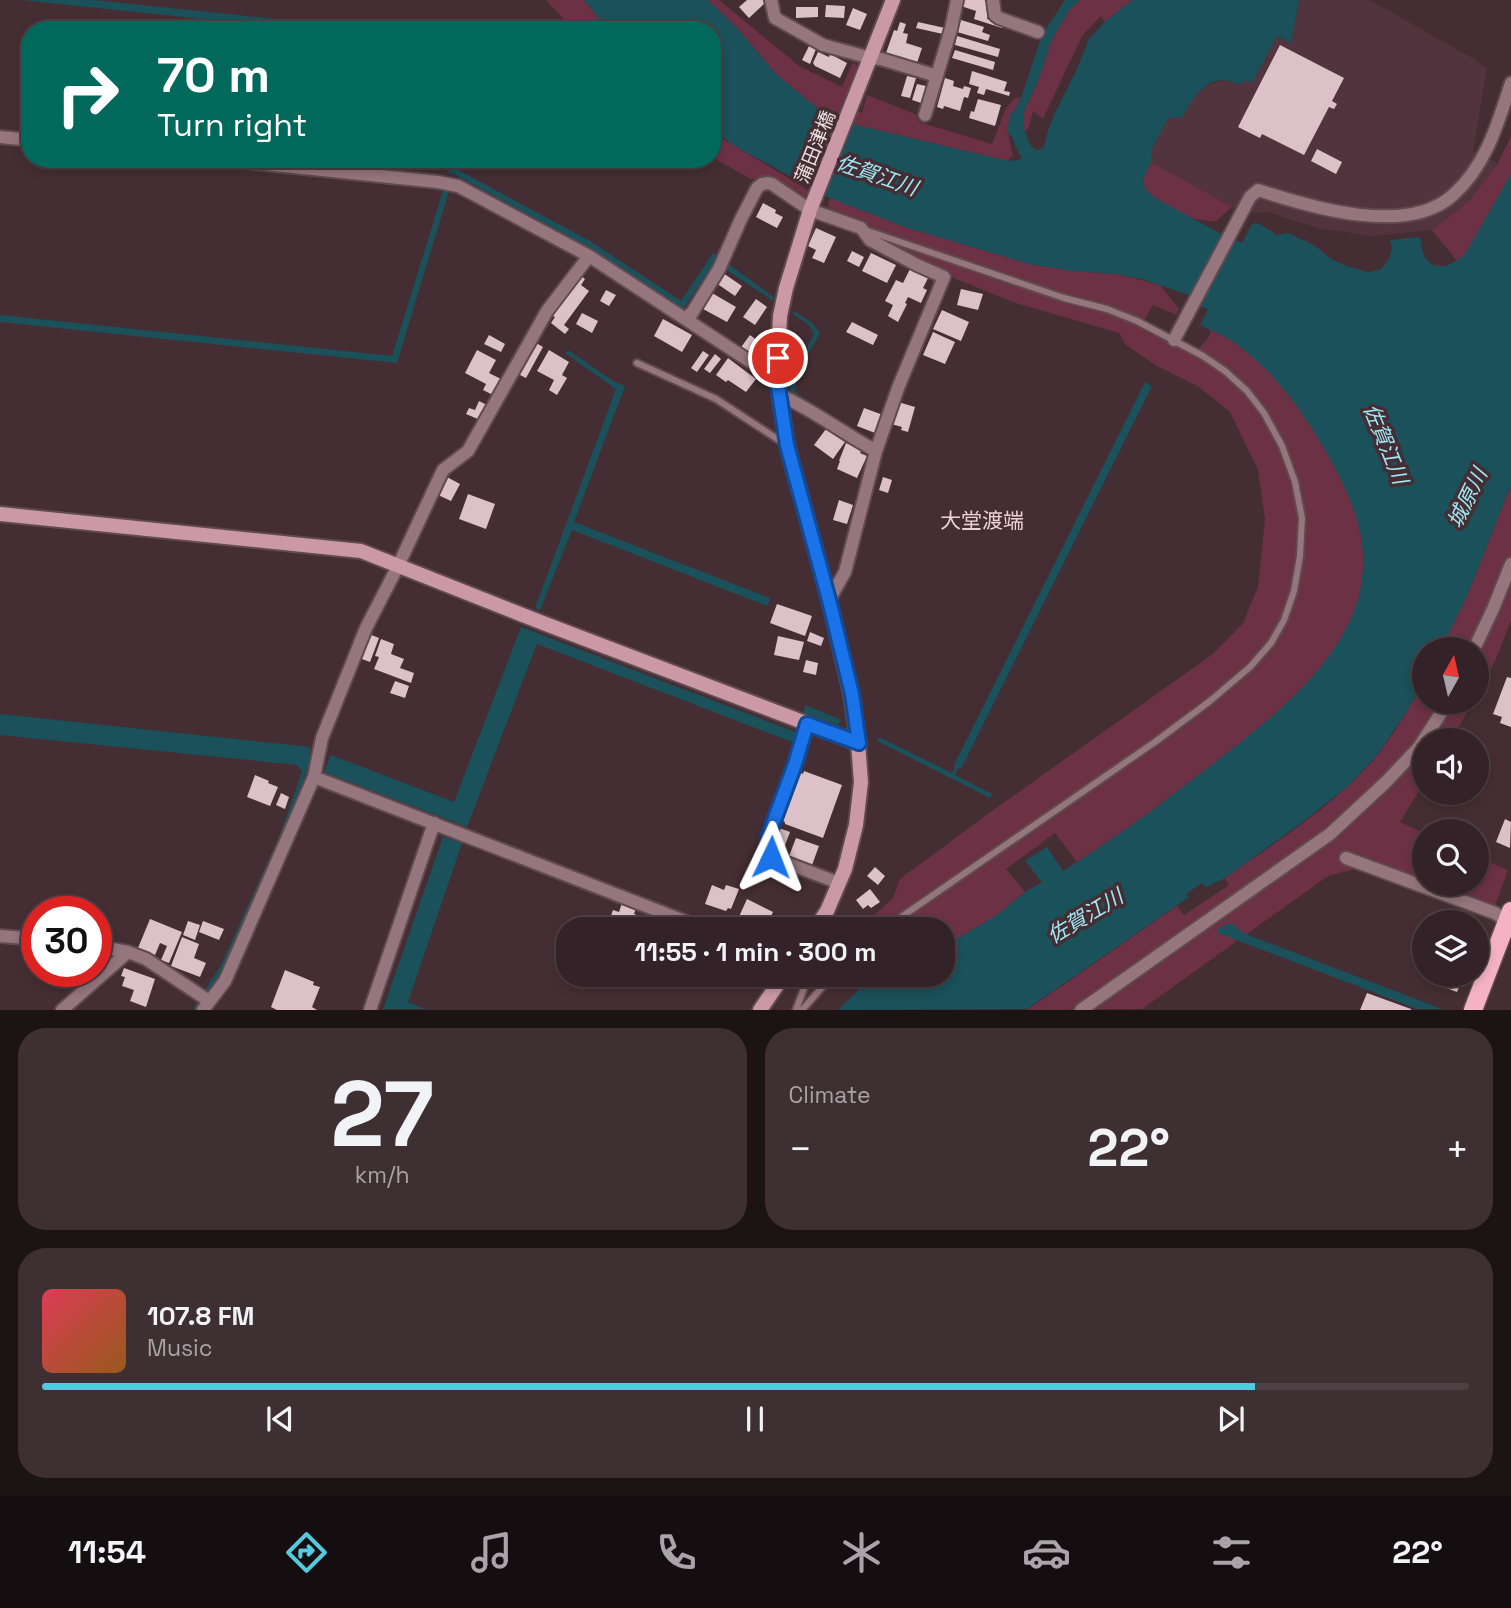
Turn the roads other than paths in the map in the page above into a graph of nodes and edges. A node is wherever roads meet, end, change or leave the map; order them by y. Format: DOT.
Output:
graph roads {
  1 [pos="771,0"];
  2 [pos="893,0"];
  3 [pos="957,0"];
  4 [pos="993,0"];
  5 [pos="1038,32"];
  6 [pos="871,58"];
  7 [pos="937,76"];
  8 [pos="1511,83"];
  9 [pos="925,115"];
  10 [pos="0,137"];
  11 [pos="21,139"];
  12 [pos="303,168"];
  13 [pos="810,210"];
  14 [pos="861,228"];
  15 [pos="589,256"];
  16 [pos="685,318"];
  17 [pos="1174,340"];
  18 [pos="637,363"];
  19 [pos="777,379"];
  20 [pos="780,395"];
  21 [pos="787,445"];
  22 [pos="876,451"];
  23 [pos="0,514"];
  24 [pos="1511,564"];
  25 [pos="398,566"];
  26 [pos="829,600"];
  27 [pos="1480,637"];
  28 [pos="1440,714"];
  29 [pos="802,722"];
  30 [pos="859,743"];
  31 [pos="314,777"];
  32 [pos="434,823"];
  33 [pos="1346,858"];
  34 [pos="839,883"];
  35 [pos="827,911"];
  36 [pos="674,917"];
  37 [pos="823,917"];
  38 [pos="828,917"];
  39 [pos="902,917"];
  40 [pos="1510,918"];
  41 [pos="0,936"];
  42 [pos="21,938"];
  43 [pos="112,948"];
  44 [pos="128,952"];
  45 [pos="776,987"];
  46 [pos="805,987"];
  47 [pos="822,987"];
  48 [pos="204,1002"];
  49 [pos="62,1010"];
  50 [pos="370,1010"];
  51 [pos="760,1010"];
  52 [pos="796,1010"];
  53 [pos="802,1010"];
  54 [pos="1081,1010"];
  55 [pos="1473,1010"];
  1 -- 6 [label="street"];
  2 -- 6 [label="main road, 蒲田津橋"];
  3 -- 7 [label="street"];
  4 -- 5 [label="street"];
  6 -- 7 [label="street"];
  6 -- 13 [label="main road, 蒲田津橋"];
  7 -- 9 [label="street"];
  8 -- 17 [label="street"];
  10 -- 11 [label="street"];
  12 -- 15 [label="street"];
  13 -- 14 [label="street"];
  13 -- 16 [label="street"];
  13 -- 19 [label="main road, 蒲田津橋"];
  14 -- 17 [label="lane"];
  14 -- 22 [label="street"];
  15 -- 16 [label="street"];
  15 -- 25 [label="street"];
  16 -- 19 [label="street"];
  17 -- 39 [label="lane"];
  18 -- 21 [label="lane"];
  19 -- 20 [label="main road, 蒲田津橋"];
  20 -- 21 [label="main road, 蒲田津橋"];
  20 -- 22 [label="street"];
  21 -- 26 [label="main road, 蒲田津橋"];
  22 -- 26 [label="street"];
  23 -- 25 [label="main road"];
  24 -- 27 [label="street"];
  25 -- 29 [label="main road"];
  25 -- 31 [label="street"];
  26 -- 30 [label="main road, 蒲田津橋"];
  28 -- 54 [label="street"];
  29 -- 30 [label="main road"];
  29 -- 34 [label="street"];
  30 -- 34 [label="main road, 蒲田津橋"];
  31 -- 32 [label="street"];
  31 -- 48 [label="street"];
  32 -- 36 [label="street"];
  32 -- 50 [label="street"];
  33 -- 40 [label="street"];
  34 -- 35 [label="main road, 蒲田津橋"];
  35 -- 37 [label="main road, 蒲田津橋"];
  35 -- 38 [label="lane"];
  40 -- 55 [label="main road"];
  41 -- 42 [label="street"];
  43 -- 44 [label="street"];
  44 -- 48 [label="street"];
  44 -- 49 [label="street"];
  45 -- 51 [label="main road"];
  46 -- 52 [label="lane"];
  47 -- 53 [label="lane"];
}
